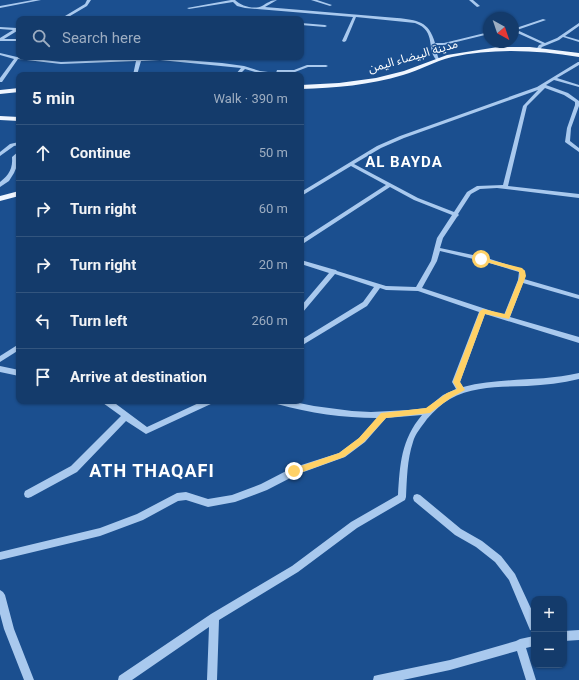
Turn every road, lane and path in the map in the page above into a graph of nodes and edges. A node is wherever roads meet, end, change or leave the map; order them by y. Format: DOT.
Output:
graph roads {
  1 [pos="39,0"];
  2 [pos="89,0"];
  3 [pos="234,0"];
  4 [pos="275,0"];
  5 [pos="313,0"];
  6 [pos="471,0"];
  7 [pos="330,5"];
  8 [pos="478,6"];
  9 [pos="0,7"];
  10 [pos="189,8"];
  11 [pos="260,8"];
  12 [pos="67,16"];
  13 [pos="355,16"];
  14 [pos="544,20"];
  15 [pos="304,24"];
  16 [pos="579,24"];
  17 [pos="325,26"];
  18 [pos="0,28"];
  19 [pos="16,28"];
  20 [pos="519,28"];
  21 [pos="16,30"];
  22 [pos="519,32"];
  23 [pos="483,34"];
  24 [pos="563,36"];
  25 [pos="0,40"];
  26 [pos="16,40"];
  27 [pos="344,41"];
  28 [pos="579,41"];
  29 [pos="433,44"];
  30 [pos="545,44"];
  31 [pos="538,50"];
  32 [pos="0,54"];
  33 [pos="579,55"];
  34 [pos="16,58"];
  35 [pos="16,59"];
  36 [pos="34,60"];
  37 [pos="123,60"];
  38 [pos="139,60"];
  39 [pos="162,60"];
  40 [pos="438,60"];
  41 [pos="579,61"];
  42 [pos="446,63"];
  43 [pos="326,66"];
  44 [pos="244,67"];
  45 [pos="136,72"];
  46 [pos="240,72"];
  47 [pos="260,72"];
  48 [pos="279,72"];
  49 [pos="555,79"];
  50 [pos="0,81"];
  51 [pos="544,86"];
  52 [pos="579,86"];
  53 [pos="16,87"];
  54 [pos="304,87"];
  55 [pos="0,89"];
  56 [pos="16,90"];
  57 [pos="304,91"];
  58 [pos="0,92"];
  59 [pos="0,118"];
  60 [pos="16,119"];
  61 [pos="16,144"];
  62 [pos="579,150"];
  63 [pos="0,154"];
  64 [pos="350,164"];
  65 [pos="16,166"];
  66 [pos="390,185"];
  67 [pos="0,186"];
  68 [pos="505,187"];
  69 [pos="304,192"];
  70 [pos="16,194"];
  71 [pos="579,196"];
  72 [pos="0,199"];
  73 [pos="456,215"];
  74 [pos="304,241"];
  75 [pos="437,249"];
  76 [pos="304,263"];
  77 [pos="334,271"];
  78 [pos="521,280"];
  79 [pos="378,286"];
  80 [pos="418,289"];
  81 [pos="579,297"];
  82 [pos="304,306"];
  83 [pos="483,311"];
  84 [pos="507,317"];
  85 [pos="579,340"];
  86 [pos="304,341"];
  87 [pos="16,349"];
  88 [pos="0,359"];
  89 [pos="0,370"];
  90 [pos="16,373"];
  91 [pos="579,376"];
  92 [pos="461,390"];
  93 [pos="110,404"];
  94 [pos="204,404"];
  95 [pos="287,404"];
  96 [pos="428,411"];
  97 [pos="384,415"];
  98 [pos="126,416"];
  99 [pos="28,494"];
  100 [pos="417,498"];
  101 [pos="0,556"];
  102 [pos="0,595"];
  103 [pos="214,617"];
  104 [pos="531,619"];
  105 [pos="579,635"];
  106 [pos="567,636"];
  107 [pos="531,642"];
  108 [pos="520,644"];
  109 [pos="29,680"];
  110 [pos="123,680"];
  111 [pos="212,680"];
  112 [pos="378,680"];
  113 [pos="531,680"];
  1 -- 9 [label="street"];
  2 -- 12 [label="street"];
  3 -- 10 [label="street"];
  3 -- 11 [label="street"];
  4 -- 11 [label="street"];
  5 -- 7 [label="street"];
  6 -- 8 [label="street"];
  11 -- 13 [label="street"];
  13 -- 27 [label="street"];
  13 -- 29 [label="street"];
  14 -- 20 [label="street"];
  15 -- 17 [label="street"];
  16 -- 24 [label="street"];
  18 -- 19 [label="street"];
  21 -- 25 [label="street"];
  22 -- 30 [label="street"];
  23 -- 29 [label="street"];
  24 -- 28 [label="street"];
  24 -- 30 [label="street"];
  25 -- 26 [label="street"];
  29 -- 40 [label="street"];
  30 -- 31 [label="street"];
  31 -- 33 [label="main road, مدينة البيضاء اليمن"];
  31 -- 40 [label="main road, مدينة البيضاء اليمن"];
  32 -- 34 [label="street"];
  35 -- 50 [label="street"];
  36 -- 37 [label="street"];
  38 -- 45 [label="street"];
  39 -- 44 [label="street"];
  40 -- 42 [label="main road"];
  40 -- 54 [label="main road, مدينة البيضاء اليمن"];
  41 -- 42 [label="main road, مدينة البيضاء اليمن"];
  41 -- 49 [label="street"];
  42 -- 57 [label="main road, مدينة البيضاء اليمن"];
  43 -- 48 [label="street"];
  44 -- 46 [label="street"];
  44 -- 47 [label="street"];
  49 -- 51 [label="street"];
  49 -- 52 [label="street"];
  51 -- 62 [label="street"];
  51 -- 64 [label="street"];
  51 -- 68 [label="street"];
  53 -- 55 [label="main road"];
  56 -- 58 [label="main road"];
  59 -- 60 [label="main road"];
  61 -- 63 [label="street"];
  64 -- 66 [label="street"];
  64 -- 69 [label="street"];
  65 -- 67 [label="street"];
  66 -- 73 [label="street"];
  66 -- 74 [label="street"];
  68 -- 71 [label="street"];
  68 -- 73 [label="street"];
  70 -- 72 [label="main road"];
  73 -- 75 [label="street"];
  75 -- 78 [label="street"];
  75 -- 80 [label="street"];
  76 -- 77 [label="street"];
  77 -- 79 [label="street"];
  77 -- 82 [label="street"];
  78 -- 81 [label="street"];
  78 -- 84 [label="street"];
  79 -- 80 [label="street"];
  79 -- 86 [label="street"];
  80 -- 83 [label="street"];
  83 -- 84 [label="street"];
  83 -- 92 [label="street"];
  84 -- 85 [label="street"];
  87 -- 88 [label="street"];
  89 -- 90 [label="street"];
  91 -- 92 [label="street"];
  92 -- 96 [label="street"];
  93 -- 98 [label="street"];
  94 -- 98 [label="street"];
  95 -- 97 [label="street"];
  96 -- 97 [label="street"];
  96 -- 103 [label="street"];
  97 -- 101 [label="street"];
  98 -- 99 [label="street"];
  100 -- 104 [label="street"];
  102 -- 109 [label="street"];
  103 -- 110 [label="street"];
  103 -- 111 [label="street"];
  105 -- 106 [label="street"];
  107 -- 108 [label="street"];
  108 -- 112 [label="street"];
  108 -- 113 [label="street"];
}
